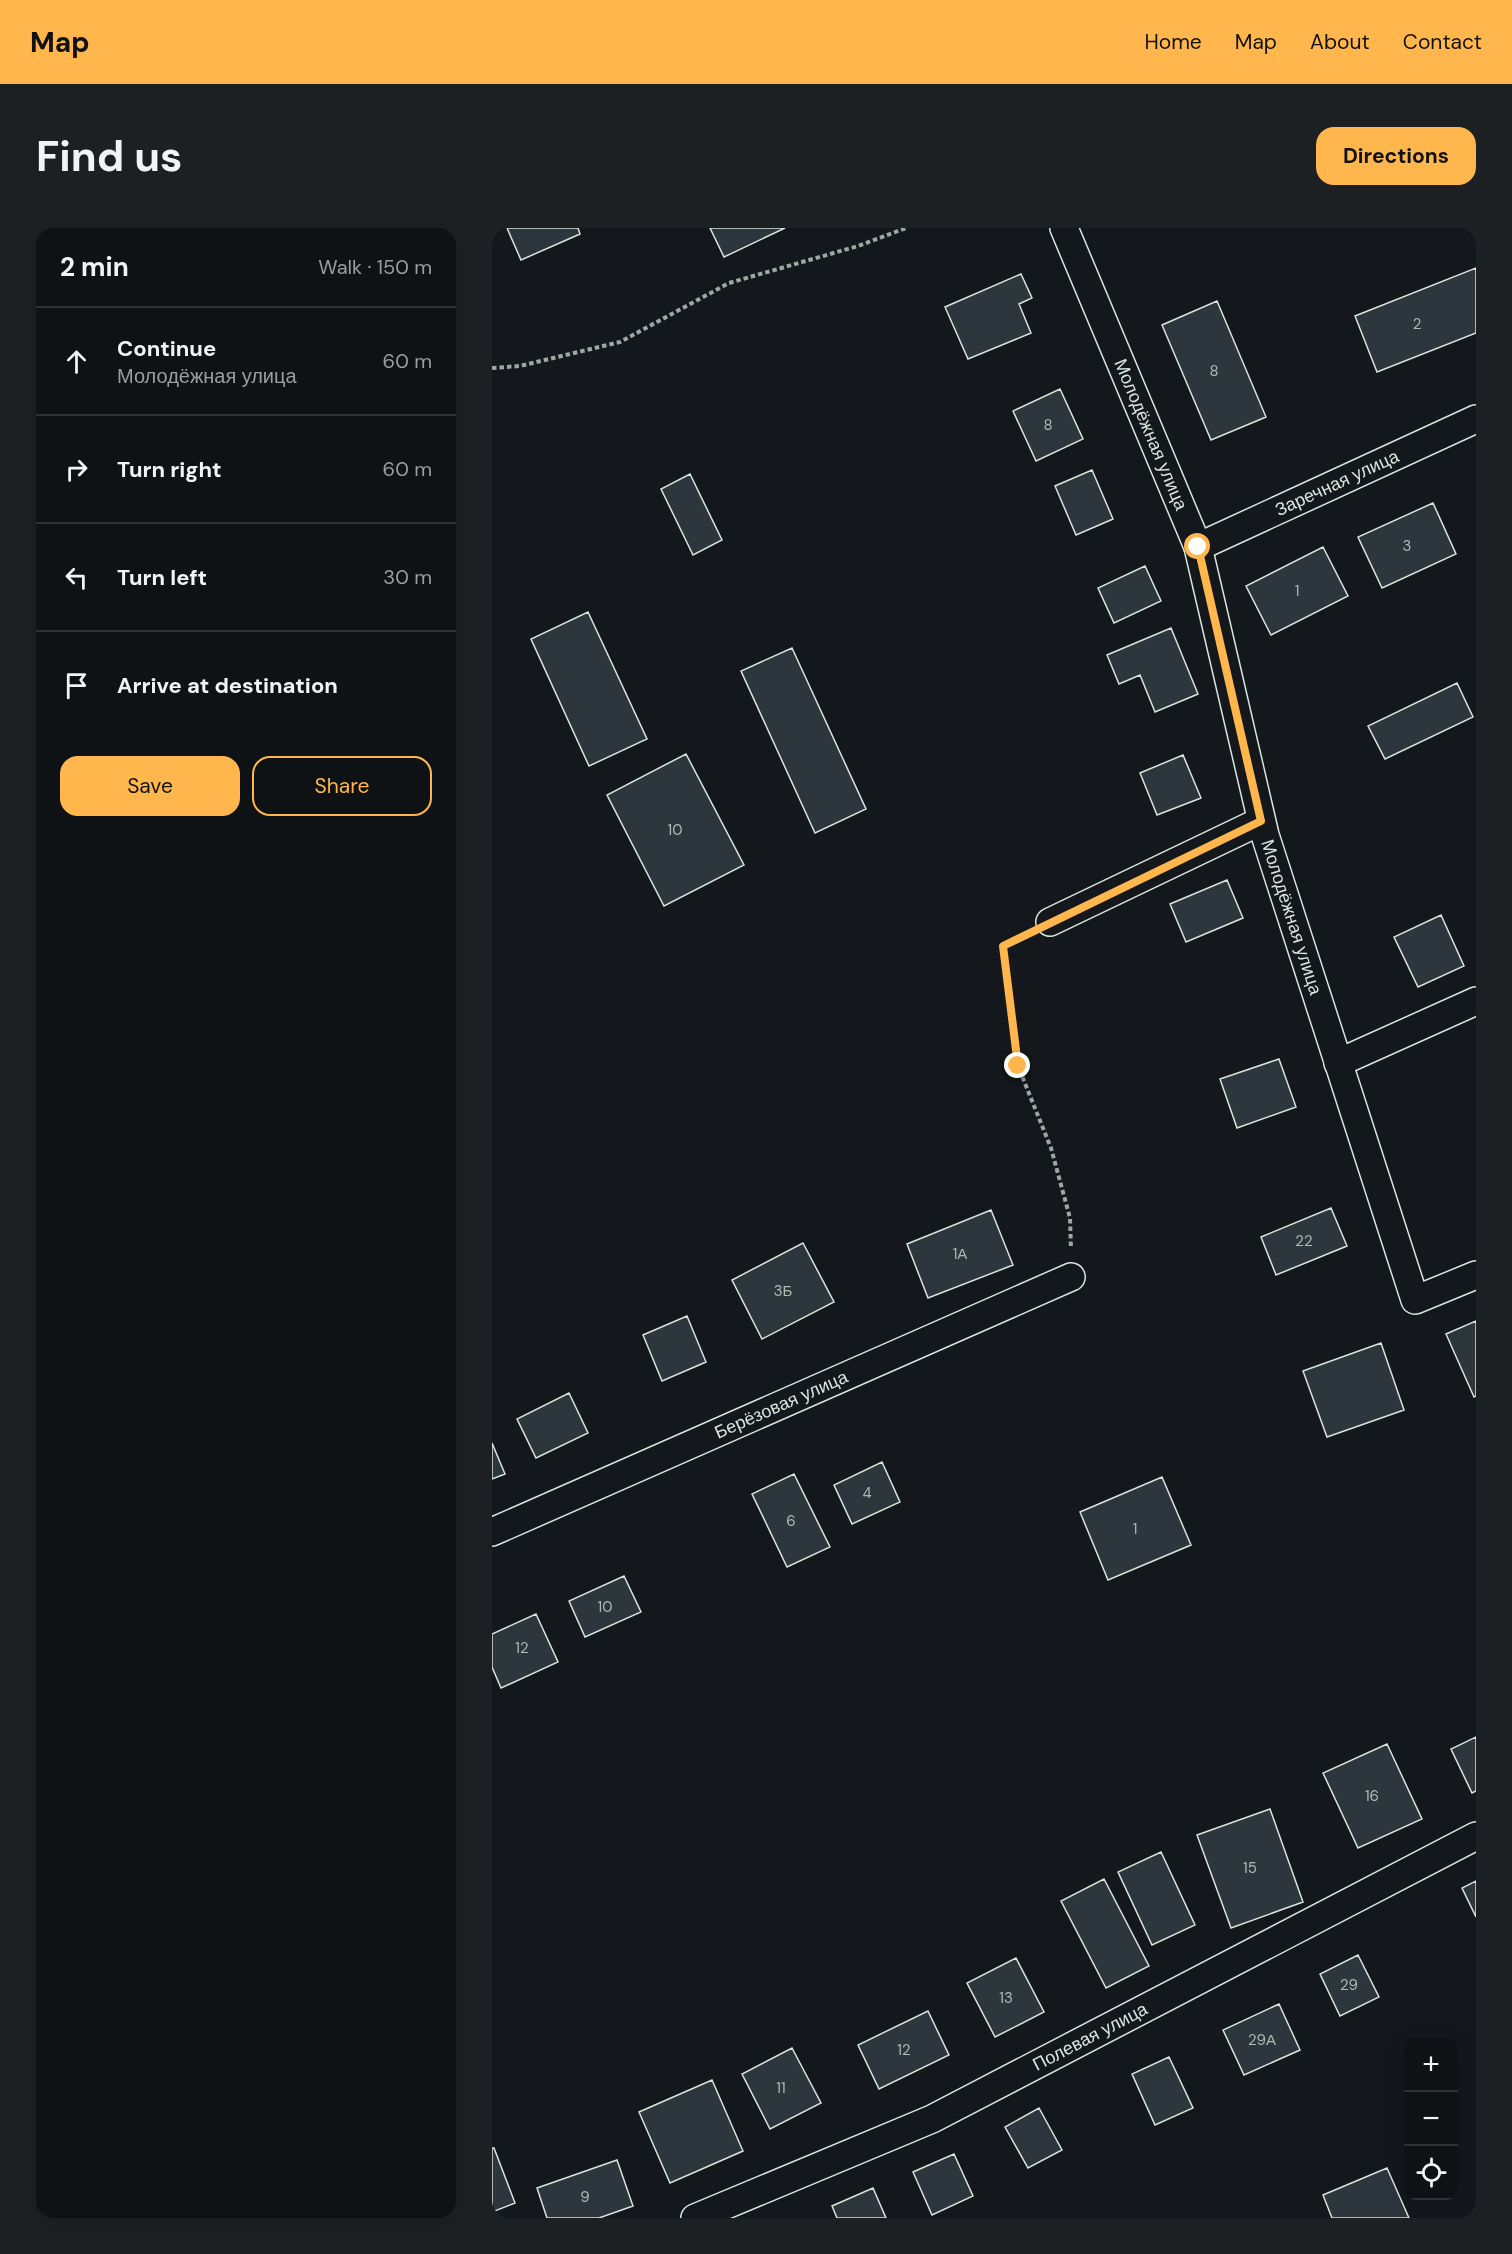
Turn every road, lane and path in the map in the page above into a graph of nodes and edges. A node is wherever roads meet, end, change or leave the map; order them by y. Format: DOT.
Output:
graph roads {
  1 [pos="906,228"];
  2 [pos="1064,228"];
  3 [pos="492,368"];
  4 [pos="1476,419"];
  5 [pos="1198,547"];
  6 [pos="1261,821"];
  7 [pos="1050,922"];
  8 [pos="1476,1001"];
  9 [pos="1338,1063"];
  10 [pos="1476,1275"];
  11 [pos="1071,1277"];
  12 [pos="492,1532"];
  13 [pos="1476,1836"];
  14 [pos="695,2218"];
  1 -- 3 [label="path"];
  2 -- 5 [label="street, Молодёжная улица"];
  4 -- 5 [label="street, Заречная улица"];
  5 -- 6 [label="street, Молодёжная улица"];
  6 -- 7 [label="street"];
  6 -- 9 [label="street, Молодёжная улица"];
  7 -- 11 [label="path"];
  8 -- 9 [label="street"];
  9 -- 10 [label="street, Молодёжная улица"];
  11 -- 12 [label="street, Берёзовая улица"];
  13 -- 14 [label="street, Полевая улица"];
}
